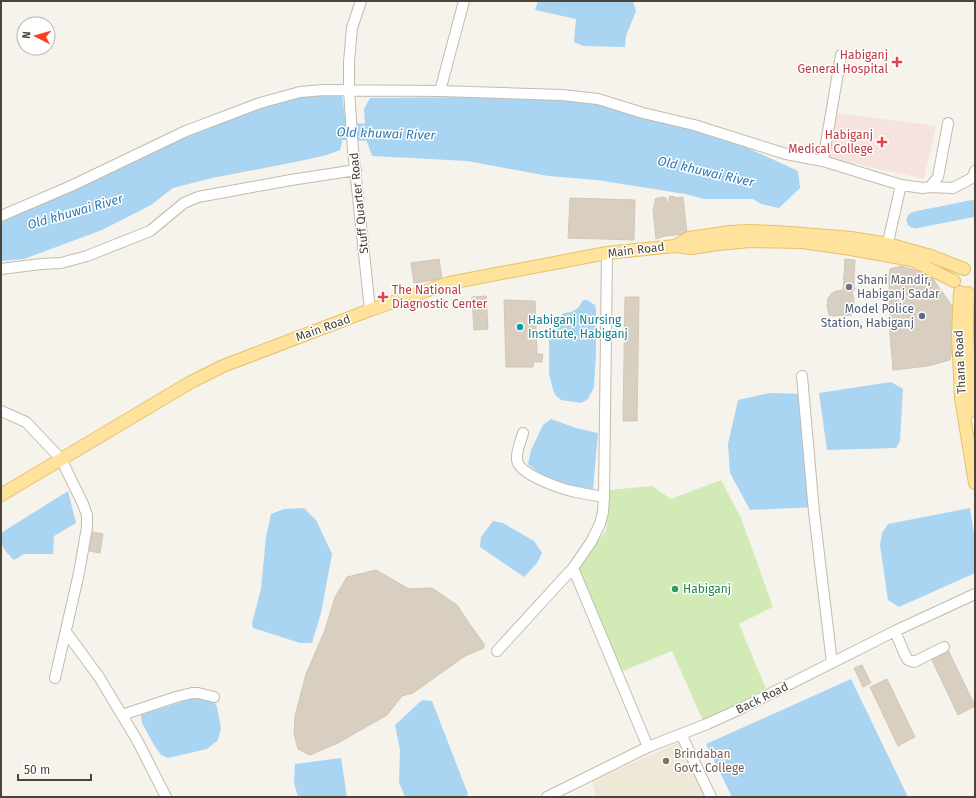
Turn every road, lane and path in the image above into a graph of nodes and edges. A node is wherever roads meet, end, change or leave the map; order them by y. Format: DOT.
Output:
graph roads {
  1 [pos="361,1"];
  2 [pos="465,3"];
  3 [pos="841,55"];
  4 [pos="349,90"];
  5 [pos="440,90"];
  6 [pos="948,123"];
  7 [pos="823,161"];
  8 [pos="356,170"];
  9 [pos="975,172"];
  10 [pos="901,185"];
  11 [pos="930,187"];
  12 [pos="1,216"];
  13 [pos="886,249"];
  14 [pos="607,253"];
  15 [pos="1,270"];
  16 [pos="970,271"];
  17 [pos="964,289"];
  18 [pos="370,310"];
  19 [pos="802,376"];
  20 [pos="1,411"];
  21 [pos="523,433"];
  22 [pos="61,459"];
  23 [pos="975,483"];
  24 [pos="1,495"];
  25 [pos="604,497"];
  26 [pos="573,568"];
  27 [pos="975,594"];
  28 [pos="895,631"];
  29 [pos="66,632"];
  30 [pos="944,647"];
  31 [pos="497,651"];
  32 [pos="832,663"];
  33 [pos="55,678"];
  34 [pos="214,697"];
  35 [pos="122,715"];
  36 [pos="681,734"];
  37 [pos="648,747"];
  38 [pos="166,797"];
  39 [pos="547,797"];
  40 [pos="711,797"];
  1 -- 4 [label="street, Stuff Quarter Road"];
  2 -- 5 [label="street"];
  3 -- 7 [label="street"];
  4 -- 5 [label="street"];
  4 -- 8 [label="street, Stuff Quarter Road"];
  4 -- 12 [label="street"];
  5 -- 7 [label="street"];
  6 -- 11 [label="street"];
  7 -- 10 [label="street"];
  8 -- 15 [label="street"];
  8 -- 18 [label="street, Stuff Quarter Road"];
  9 -- 11 [label="street"];
  10 -- 11 [label="street"];
  10 -- 13 [label="street"];
  13 -- 14 [label="main road, Main Road"];
  13 -- 16 [label="main road, Main Road"];
  13 -- 17 [label="main road, Main Road"];
  14 -- 18 [label="main road, Main Road"];
  14 -- 25 [label="street"];
  16 -- 17 [label="main road"];
  17 -- 23 [label="main road, Thana Road"];
  18 -- 22 [label="main road, Main Road"];
  19 -- 32 [label="street"];
  20 -- 22 [label="street"];
  21 -- 25 [label="street"];
  22 -- 24 [label="main road, Main Road"];
  22 -- 29 [label="street"];
  25 -- 26 [label="street"];
  26 -- 31 [label="street"];
  26 -- 37 [label="street"];
  27 -- 28 [label="street, Back Road"];
  28 -- 30 [label="street"];
  28 -- 32 [label="street, Back Road"];
  29 -- 33 [label="street"];
  29 -- 35 [label="street"];
  32 -- 36 [label="street, Back Road"];
  34 -- 35 [label="street"];
  35 -- 38 [label="street"];
  36 -- 37 [label="street, Back Road"];
  36 -- 40 [label="street"];
  37 -- 39 [label="street, Back Road"];
}
